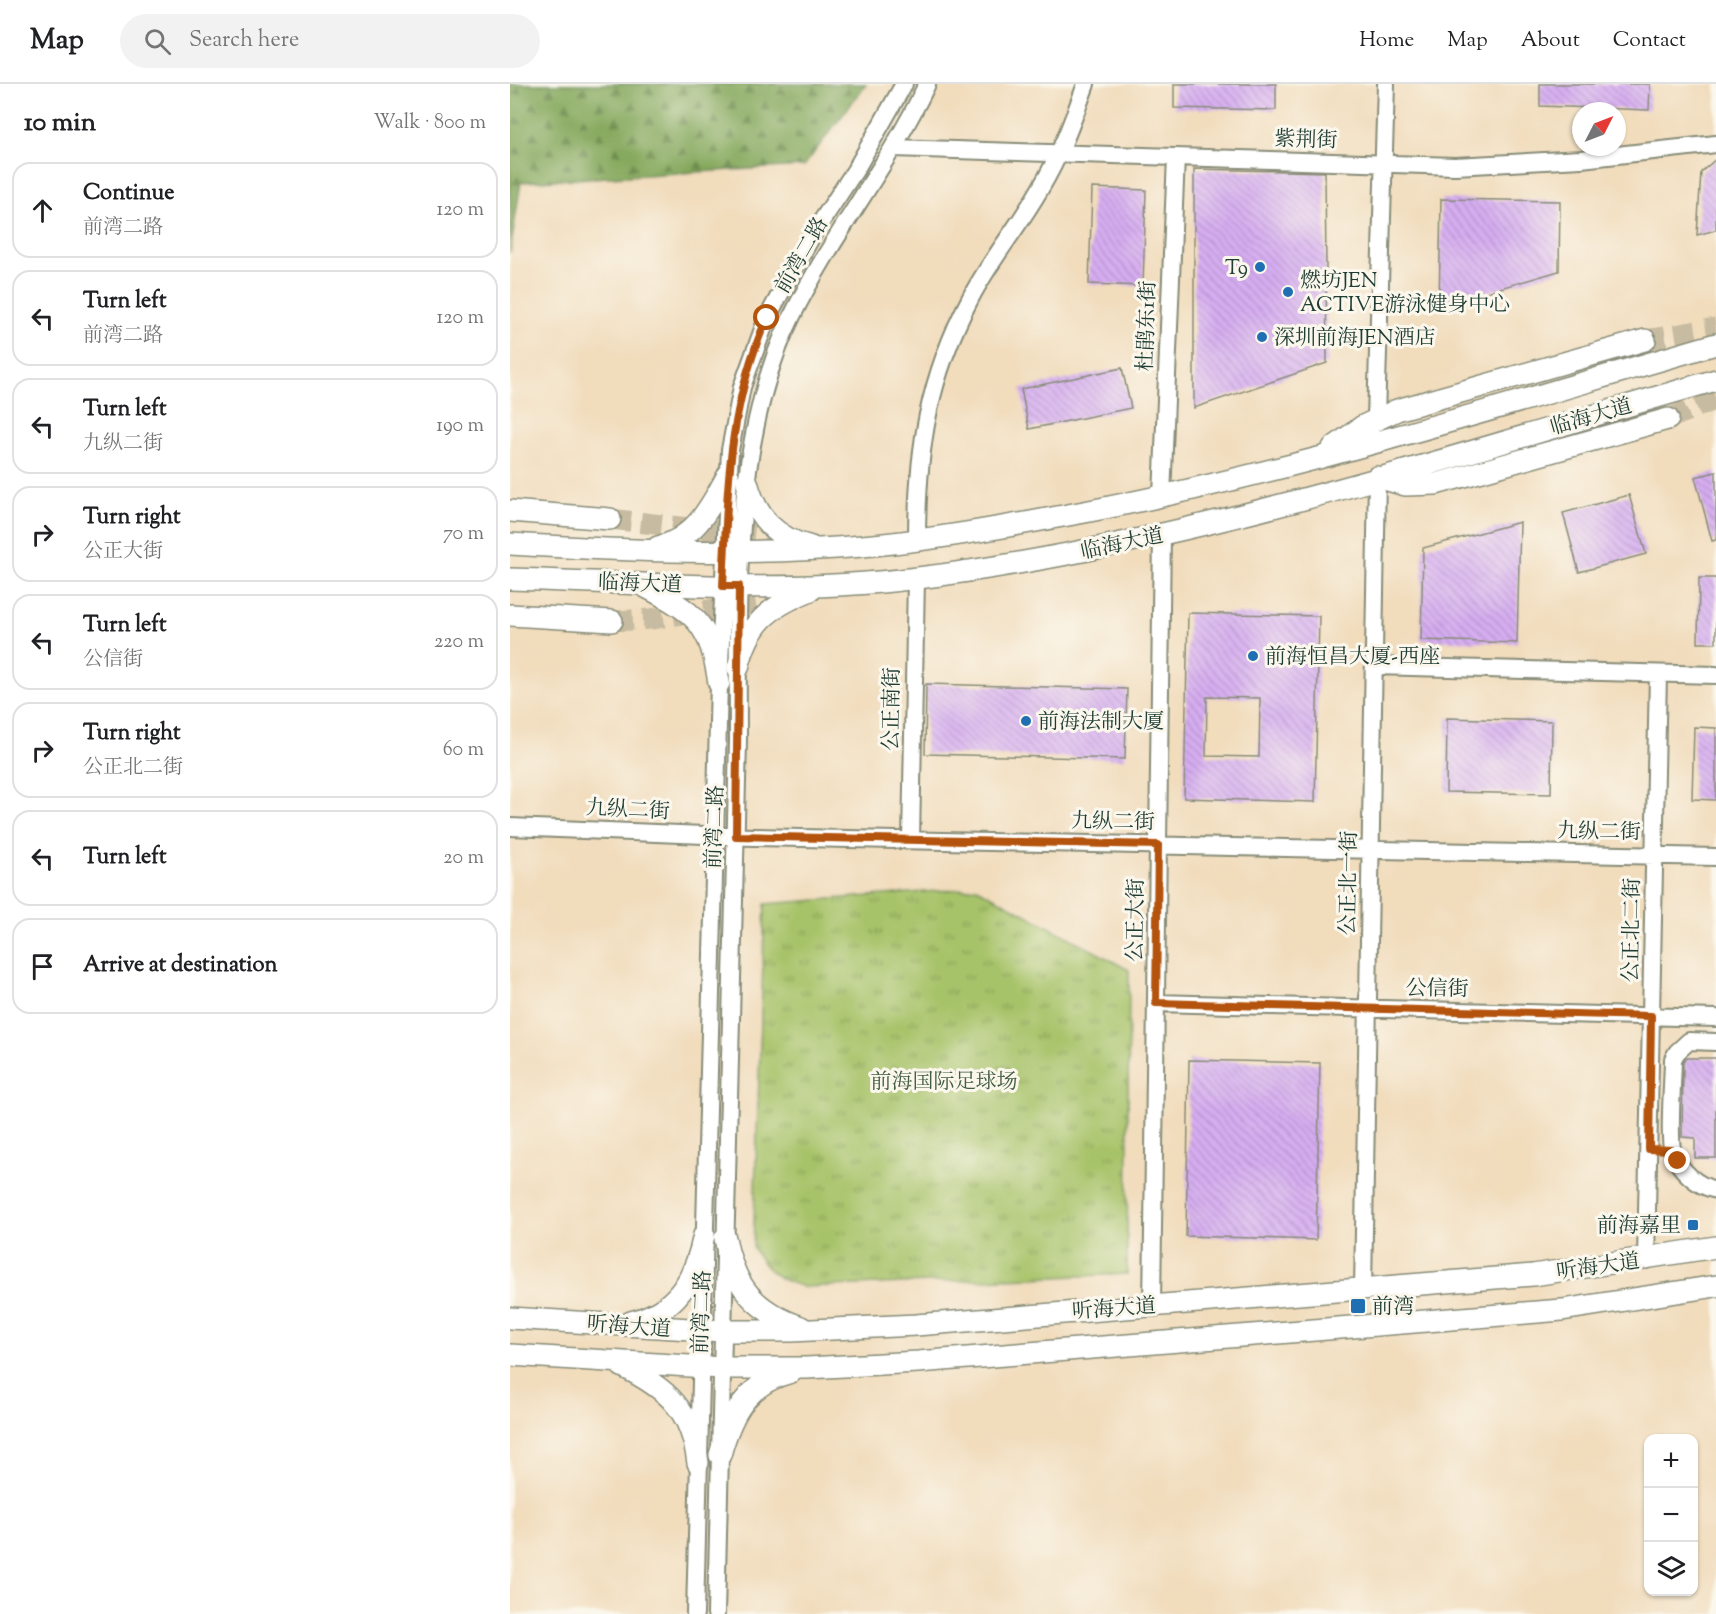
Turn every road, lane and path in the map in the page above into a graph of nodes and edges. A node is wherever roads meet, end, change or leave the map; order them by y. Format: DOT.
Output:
graph roads {
  1 [pos="904,84"];
  2 [pos="927,84"];
  3 [pos="1086,84"];
  4 [pos="1386,84"];
  5 [pos="1716,144"];
  6 [pos="892,148"];
  7 [pos="1058,153"];
  8 [pos="1176,157"];
  9 [pos="1384,164"];
  10 [pos="1644,340"];
  11 [pos="1716,344"];
  12 [pos="1716,380"];
  13 [pos="1377,418"];
  14 [pos="1668,418"];
  15 [pos="1319,457"];
  16 [pos="1377,477"];
  17 [pos="737,478"];
  18 [pos="1162,497"];
  19 [pos="510,511"];
  20 [pos="610,519"];
  21 [pos="1162,535"];
  22 [pos="917,540"];
  23 [pos="510,544"];
  24 [pos="648,549"];
  25 [pos="817,549"];
  26 [pos="733,553"];
  27 [pos="916,578"];
  28 [pos="510,579"];
  29 [pos="638,583"];
  30 [pos="731,586"];
  31 [pos="821,586"];
  32 [pos="510,615"];
  33 [pos="612,621"];
  34 [pos="1374,666"];
  35 [pos="738,668"];
  36 [pos="1658,674"];
  37 [pos="1716,675"];
  38 [pos="718,683"];
  39 [pos="510,827"];
  40 [pos="714,836"];
  41 [pos="736,836"];
  42 [pos="911,840"];
  43 [pos="1158,845"];
  44 [pos="1371,850"];
  45 [pos="1654,855"];
  46 [pos="1716,857"];
  47 [pos="1156,1003"];
  48 [pos="1368,1009"];
  49 [pos="1651,1016"];
  50 [pos="1716,1018"];
  51 [pos="1716,1042"];
  52 [pos="1649,1149"];
  53 [pos="1672,1150"];
  54 [pos="1716,1190"];
  55 [pos="704,1235"];
  56 [pos="725,1238"];
  57 [pos="1716,1247"];
  58 [pos="1646,1260"];
  59 [pos="1716,1286"];
  60 [pos="1364,1289"];
  61 [pos="1152,1306"];
  62 [pos="510,1318"];
  63 [pos="619,1325"];
  64 [pos="702,1330"];
  65 [pos="810,1330"];
  66 [pos="723,1331"];
  67 [pos="510,1355"];
  68 [pos="613,1362"];
  69 [pos="711,1367"];
  70 [pos="807,1368"];
  71 [pos="720,1455"];
  72 [pos="698,1463"];
  73 [pos="695,1614"];
  74 [pos="716,1614"];
  1 -- 17 [label="street, 前湾二路"];
  2 -- 6 [label="street, 前湾二路"];
  3 -- 7 [label="street"];
  4 -- 9 [label="street"];
  5 -- 9 [label="street, 紫荆街"];
  6 -- 7 [label="street, 紫荆街"];
  6 -- 17 [label="street, 前湾二路"];
  7 -- 8 [label="street, 紫荆街"];
  7 -- 22 [label="street"];
  8 -- 9 [label="street, 紫荆街"];
  8 -- 18 [label="street, 杜鹃东1街"];
  9 -- 13 [label="street"];
  10 -- 13 [label="main road"];
  11 -- 15 [label="main road, 临海大道"];
  12 -- 16 [label="main road, 临海大道"];
  13 -- 15 [label="main road"];
  14 -- 16 [label="main road"];
  15 -- 18 [label="main road, 临海大道"];
  16 -- 21 [label="main road, 临海大道"];
  16 -- 34 [label="street, 公正北一街"];
  17 -- 24 [label="main road"];
  17 -- 25 [label="main road"];
  17 -- 26 [label="street, 前湾二路"];
  18 -- 22 [label="main road, 临海大道"];
  19 -- 20 [label="main road"];
  21 -- 27 [label="main road, 临海大道"];
  21 -- 43 [label="street, 公正大街"];
  22 -- 25 [label="main road, 临海大道"];
  23 -- 24 [label="main road, 临海大道"];
  24 -- 26 [label="main road, 临海大道"];
  25 -- 26 [label="main road, 临海大道"];
  26 -- 30 [label="street, 前湾二路"];
  27 -- 31 [label="main road, 临海大道"];
  27 -- 42 [label="street, 公正南街"];
  28 -- 29 [label="main road, 临海大道"];
  29 -- 30 [label="main road, 临海大道"];
  29 -- 38 [label="main road"];
  30 -- 31 [label="main road, 临海大道"];
  30 -- 35 [label="street, 前湾二路"];
  30 -- 38 [label="street, 前湾二路"];
  31 -- 35 [label="main road"];
  32 -- 33 [label="main road"];
  34 -- 36 [label="street"];
  34 -- 44 [label="street, 公正北一街"];
  35 -- 41 [label="street, 前湾二路"];
  36 -- 37 [label="street"];
  36 -- 45 [label="street, 公正北二街"];
  38 -- 40 [label="street, 前湾二路"];
  39 -- 40 [label="street, 九纵二街"];
  40 -- 41 [label="street, 九纵二街"];
  40 -- 55 [label="street, 前湾二路"];
  41 -- 42 [label="street, 九纵二街"];
  41 -- 56 [label="street, 前湾二路"];
  42 -- 43 [label="street, 九纵二街"];
  43 -- 44 [label="street, 九纵二街"];
  43 -- 47 [label="street, 公正大街"];
  44 -- 45 [label="street, 九纵二街"];
  44 -- 48 [label="street, 公正北一街"];
  45 -- 46 [label="street, 九纵二街"];
  45 -- 49 [label="street, 公正北二街"];
  47 -- 48 [label="street, 公信街"];
  47 -- 61 [label="street, 公正大街"];
  48 -- 49 [label="street, 公信街"];
  48 -- 60 [label="street, 公正北一街"];
  49 -- 50 [label="street, 公信街"];
  49 -- 52 [label="street, 公正北二街"];
  51 -- 53 [label="street"];
  52 -- 53 [label="street"];
  52 -- 58 [label="street, 公正北二街"];
  53 -- 54 [label="street"];
  55 -- 63 [label="main road"];
  55 -- 64 [label="street, 前湾二路"];
  56 -- 65 [label="main road"];
  56 -- 66 [label="street, 前湾二路"];
  57 -- 58 [label="main road, 听海大道"];
  58 -- 60 [label="main road, 听海大道"];
  59 -- 70 [label="main road, 听海大道"];
  60 -- 61 [label="main road, 听海大道"];
  61 -- 65 [label="main road, 听海大道"];
  62 -- 63 [label="main road, 听海大道"];
  63 -- 64 [label="main road, 听海大道"];
  64 -- 66 [label="main road, 听海大道"];
  64 -- 69 [label="street, 前湾二路"];
  65 -- 66 [label="main road, 听海大道"];
  66 -- 69 [label="street, 前湾二路"];
  67 -- 68 [label="main road, 听海大道"];
  68 -- 69 [label="main road, 听海大道"];
  68 -- 72 [label="main road"];
  69 -- 70 [label="main road, 听海大道"];
  69 -- 71 [label="street, 前湾二路"];
  69 -- 72 [label="street, 前湾二路"];
  70 -- 71 [label="main road"];
  71 -- 74 [label="street, 前湾二路"];
  72 -- 73 [label="street, 前湾二路"];
}
